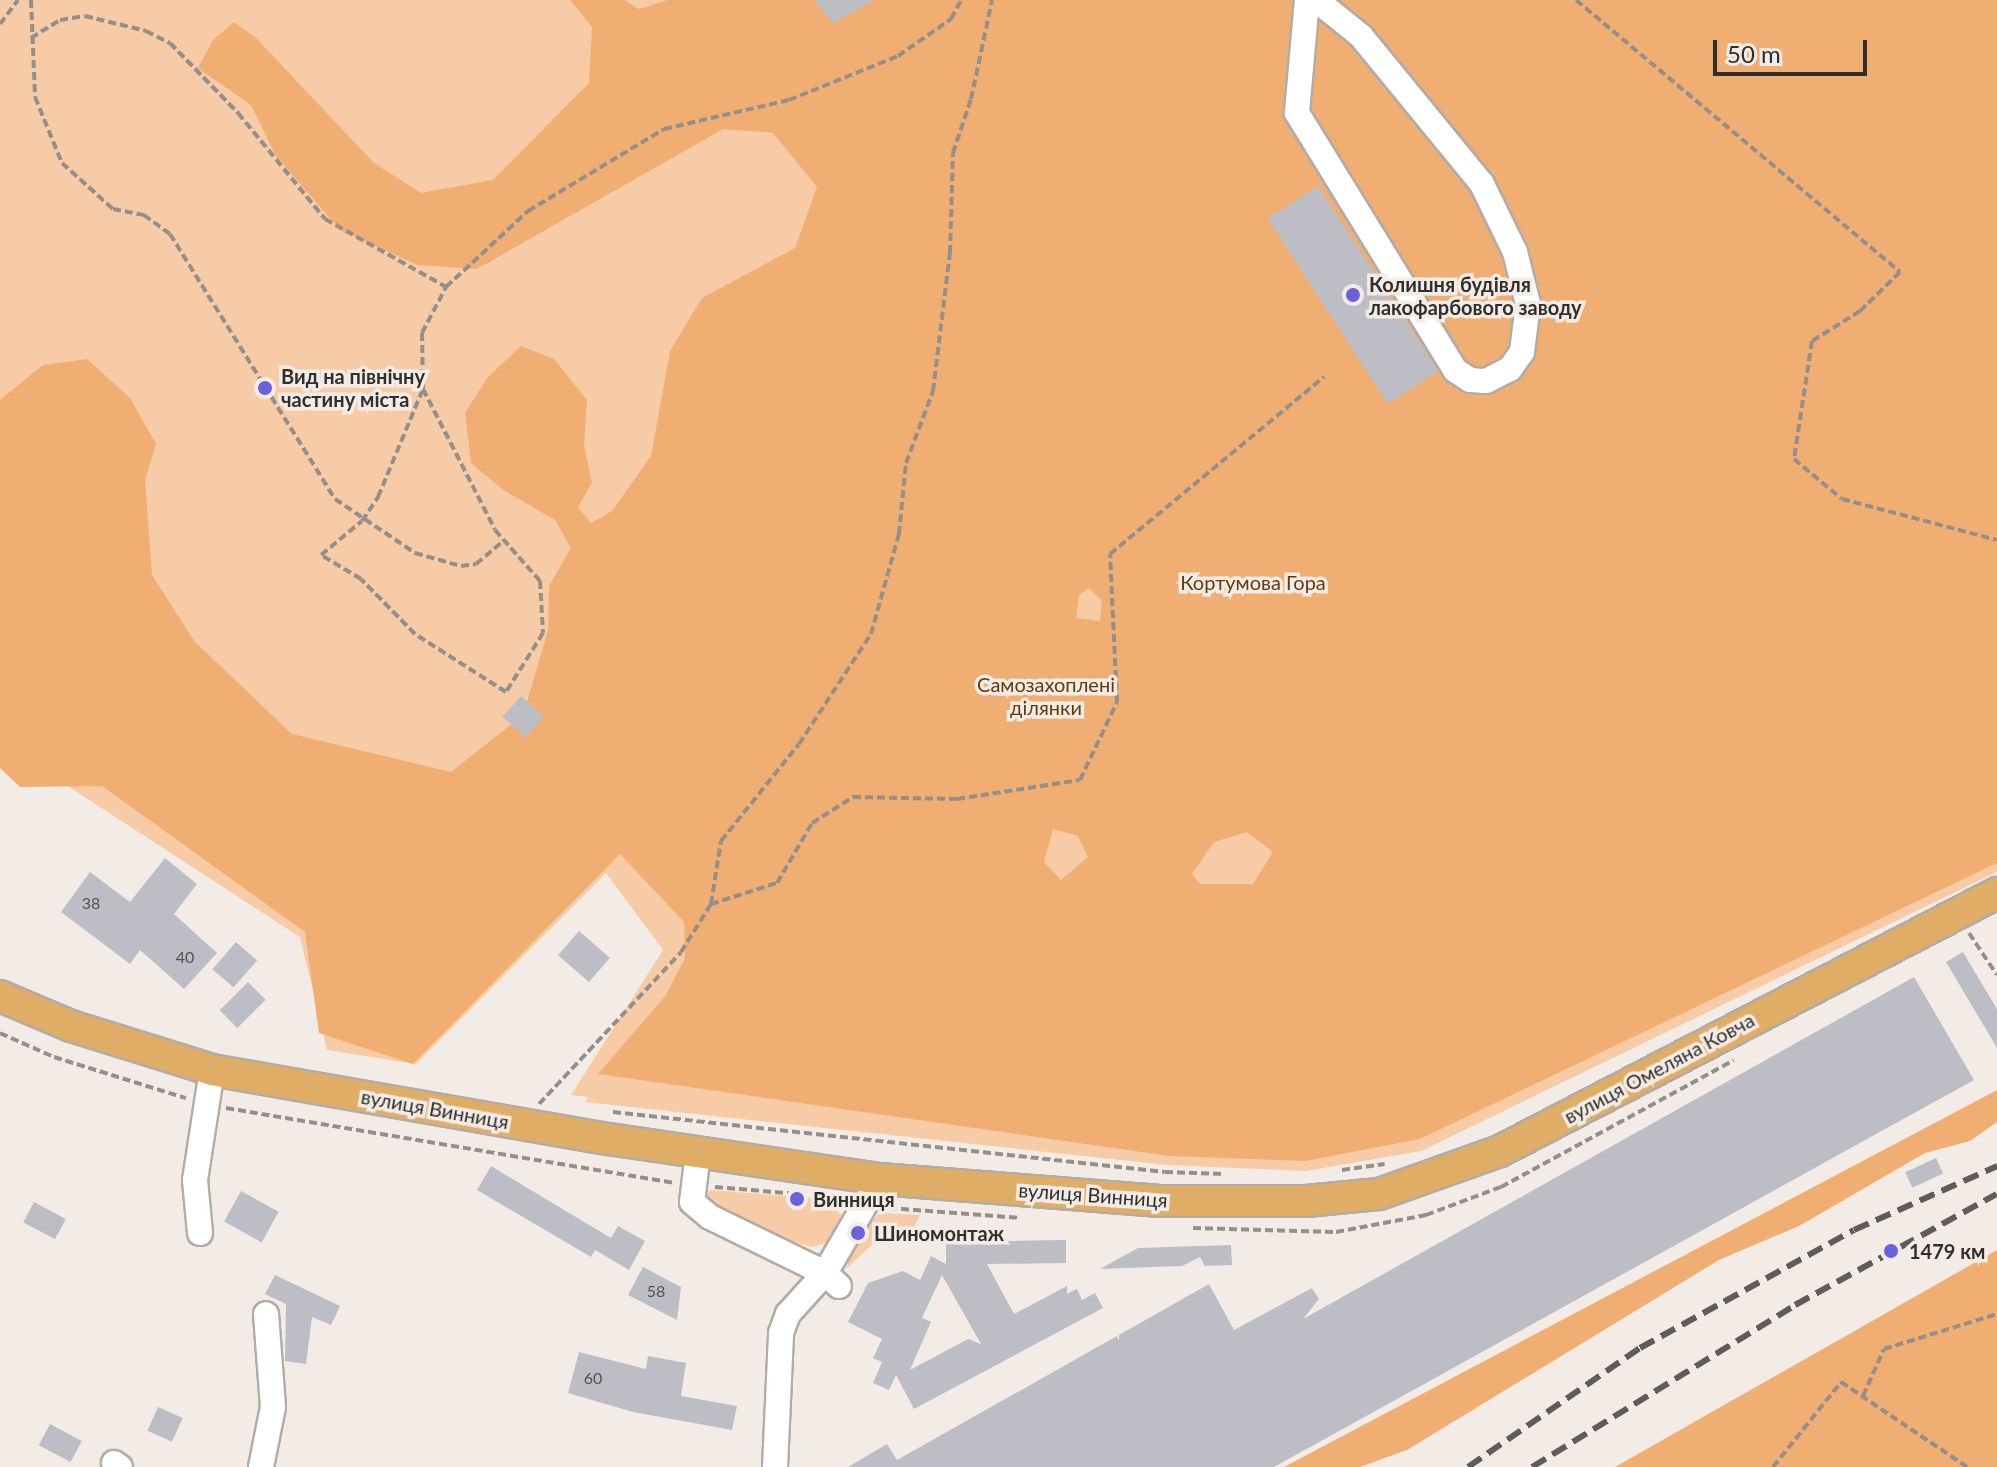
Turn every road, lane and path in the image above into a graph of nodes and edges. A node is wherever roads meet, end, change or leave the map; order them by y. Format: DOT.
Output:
graph roads {
  1 [pos="18,0"];
  2 [pos="31,0"];
  3 [pos="961,0"];
  4 [pos="992,0"];
  5 [pos="1307,0"];
  6 [pos="1316,0"];
  7 [pos="1576,0"];
  8 [pos="0,24"];
  9 [pos="31,38"];
  10 [pos="446,287"];
  11 [pos="1324,377"];
  12 [pos="423,389"];
  13 [pos="362,521"];
  14 [pos="504,540"];
  15 [pos="1997,540"];
  16 [pos="1997,893"];
  17 [pos="711,904"];
  18 [pos="1960,911"];
  19 [pos="1997,975"];
  20 [pos="0,996"];
  21 [pos="0,1033"];
  22 [pos="212,1070"];
  23 [pos="204,1104"];
  24 [pos="611,1112"];
  25 [pos="529,1126"];
  26 [pos="698,1153"];
  27 [pos="1393,1163"];
  28 [pos="1335,1171"];
  29 [pos="1228,1174"];
  30 [pos="880,1179"];
  31 [pos="692,1185"];
  32 [pos="814,1196"];
  33 [pos="1306,1201"];
  34 [pos="200,1233"];
  35 [pos="832,1280"];
  36 [pos="266,1314"];
  37 [pos="1997,1314"];
  38 [pos="1863,1397"];
  39 [pos="261,1467"];
  40 [pos="775,1467"];
  41 [pos="1773,1467"];
  42 [pos="1967,1467"];
  1 -- 8 [label="path"];
  2 -- 9 [label="path"];
  3 -- 10 [label="path"];
  4 -- 17 [label="path"];
  5 -- 6 [label="street"];
  7 -- 15 [label="path"];
  9 -- 10 [label="path"];
  9 -- 13 [label="path"];
  10 -- 12 [label="path"];
  11 -- 17 [label="path"];
  12 -- 13 [label="path"];
  12 -- 14 [label="path"];
  13 -- 14 [label="path"];
  13 -- 14 [label="path"];
  16 -- 18 [label="main road, вулиця Омеляна Ковча"];
  17 -- 25 [label="path"];
  18 -- 19 [label="path"];
  18 -- 33 [label="main road, вулиця Омеляна Ковча"];
  20 -- 22 [label="main road, вулиця Винниця"];
  21 -- 23 [label="path"];
  22 -- 23 [label="street"];
  22 -- 25 [label="main road, вулиця Винниця"];
  23 -- 31 [label="path"];
  23 -- 34 [label="street"];
  24 -- 29 [label="path"];
  25 -- 26 [label="main road, вулиця Винниця"];
  26 -- 30 [label="main road, вулиця Винниця"];
  26 -- 31 [label="street"];
  27 -- 28 [label="path"];
  30 -- 33 [label="main road, вулиця Винниця"];
  30 -- 35 [label="street"];
  31 -- 32 [label="path"];
  31 -- 35 [label="street"];
  35 -- 40 [label="street"];
  36 -- 39 [label="street"];
  37 -- 38 [label="path"];
  38 -- 41 [label="path"];
  38 -- 42 [label="path"];
}
